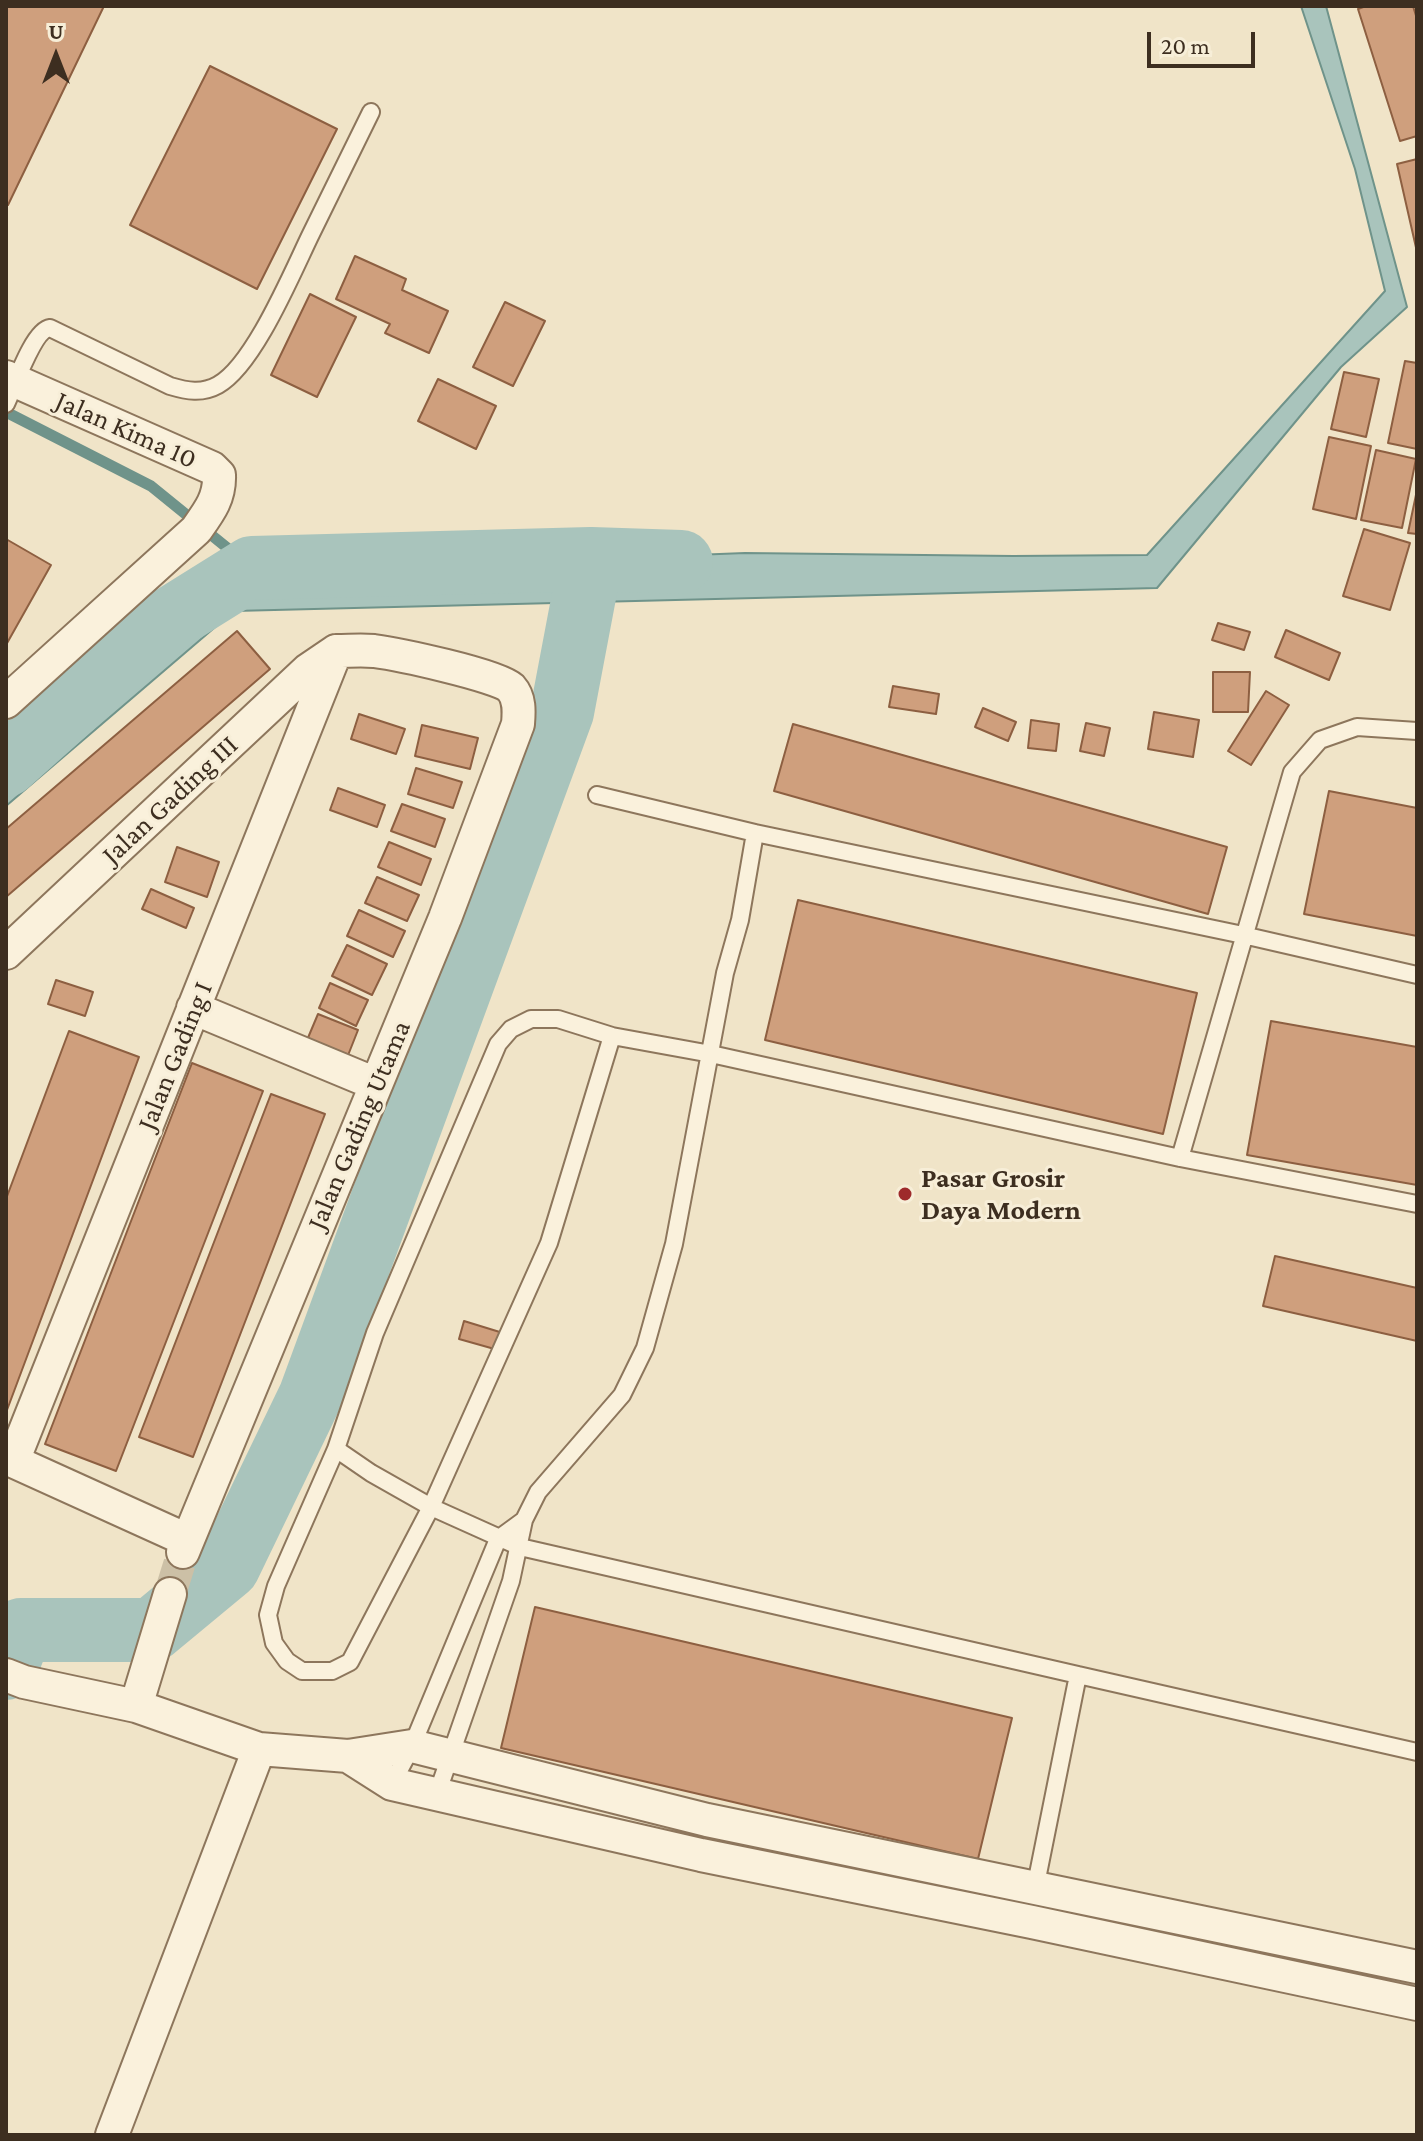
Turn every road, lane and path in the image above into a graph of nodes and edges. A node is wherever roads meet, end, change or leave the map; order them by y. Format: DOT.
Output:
graph roads {
  1 [pos="371,112"];
  2 [pos="9,391"];
  3 [pos="336,651"];
  4 [pos="6,702"];
  5 [pos="1417,731"];
  6 [pos="597,795"];
  7 [pos="755,833"];
  8 [pos="1243,935"];
  9 [pos="12,948"];
  10 [pos="6,974"];
  11 [pos="1417,975"];
  12 [pos="193,1008"];
  13 [pos="612,1036"];
  14 [pos="711,1054"];
  15 [pos="376,1084"];
  16 [pos="1180,1158"];
  17 [pos="1417,1204"];
  18 [pos="336,1449"];
  19 [pos="10,1459"];
  20 [pos="431,1507"];
  21 [pos="524,1520"];
  22 [pos="498,1539"];
  23 [pos="520,1547"];
  24 [pos="170,1594"];
  25 [pos="1078,1675"];
  26 [pos="15,1679"];
  27 [pos="136,1706"];
  28 [pos="412,1746"];
  29 [pos="259,1749"];
  30 [pos="1417,1752"];
  31 [pos="348,1756"];
  32 [pos="452,1756"];
  33 [pos="392,1784"];
  34 [pos="437,1794"];
  35 [pos="1035,1889"];
  36 [pos="1417,1967"];
  37 [pos="1417,2004"];
  38 [pos="112,2135"];
  1 -- 2 [label="lane"];
  2 -- 4 [label="street, Jalan Kima 10"];
  3 -- 9 [label="street, Jalan Gading III"];
  3 -- 12 [label="street, Jalan Gading I"];
  3 -- 15 [label="street, Jalan Gading Utama"];
  5 -- 8 [label="lane"];
  6 -- 7 [label="lane"];
  7 -- 8 [label="lane"];
  7 -- 14 [label="lane"];
  8 -- 11 [label="lane"];
  8 -- 16 [label="lane"];
  9 -- 10 [label="street"];
  12 -- 15 [label="street"];
  12 -- 19 [label="street, Jalan Gading I"];
  13 -- 14 [label="lane"];
  13 -- 18 [label="lane"];
  13 -- 20 [label="lane"];
  14 -- 16 [label="lane"];
  14 -- 21 [label="lane"];
  15 -- 19 [label="street, Jalan Gading Utama"];
  16 -- 17 [label="lane"];
  18 -- 20 [label="lane"];
  18 -- 20 [label="lane"];
  20 -- 22 [label="lane"];
  21 -- 22 [label="lane"];
  21 -- 23 [label="lane"];
  22 -- 23 [label="lane"];
  22 -- 28 [label="lane"];
  23 -- 25 [label="lane"];
  23 -- 32 [label="lane"];
  24 -- 27 [label="street"];
  25 -- 30 [label="lane"];
  25 -- 35 [label="lane"];
  26 -- 27 [label="street"];
  27 -- 29 [label="street"];
  28 -- 31 [label="street"];
  28 -- 32 [label="street"];
  28 -- 33 [label="lane"];
  29 -- 31 [label="street"];
  29 -- 38 [label="street"];
  31 -- 33 [label="street"];
  32 -- 34 [label="lane"];
  32 -- 35 [label="street"];
  33 -- 34 [label="street"];
  34 -- 37 [label="street"];
  35 -- 36 [label="street"];
}
